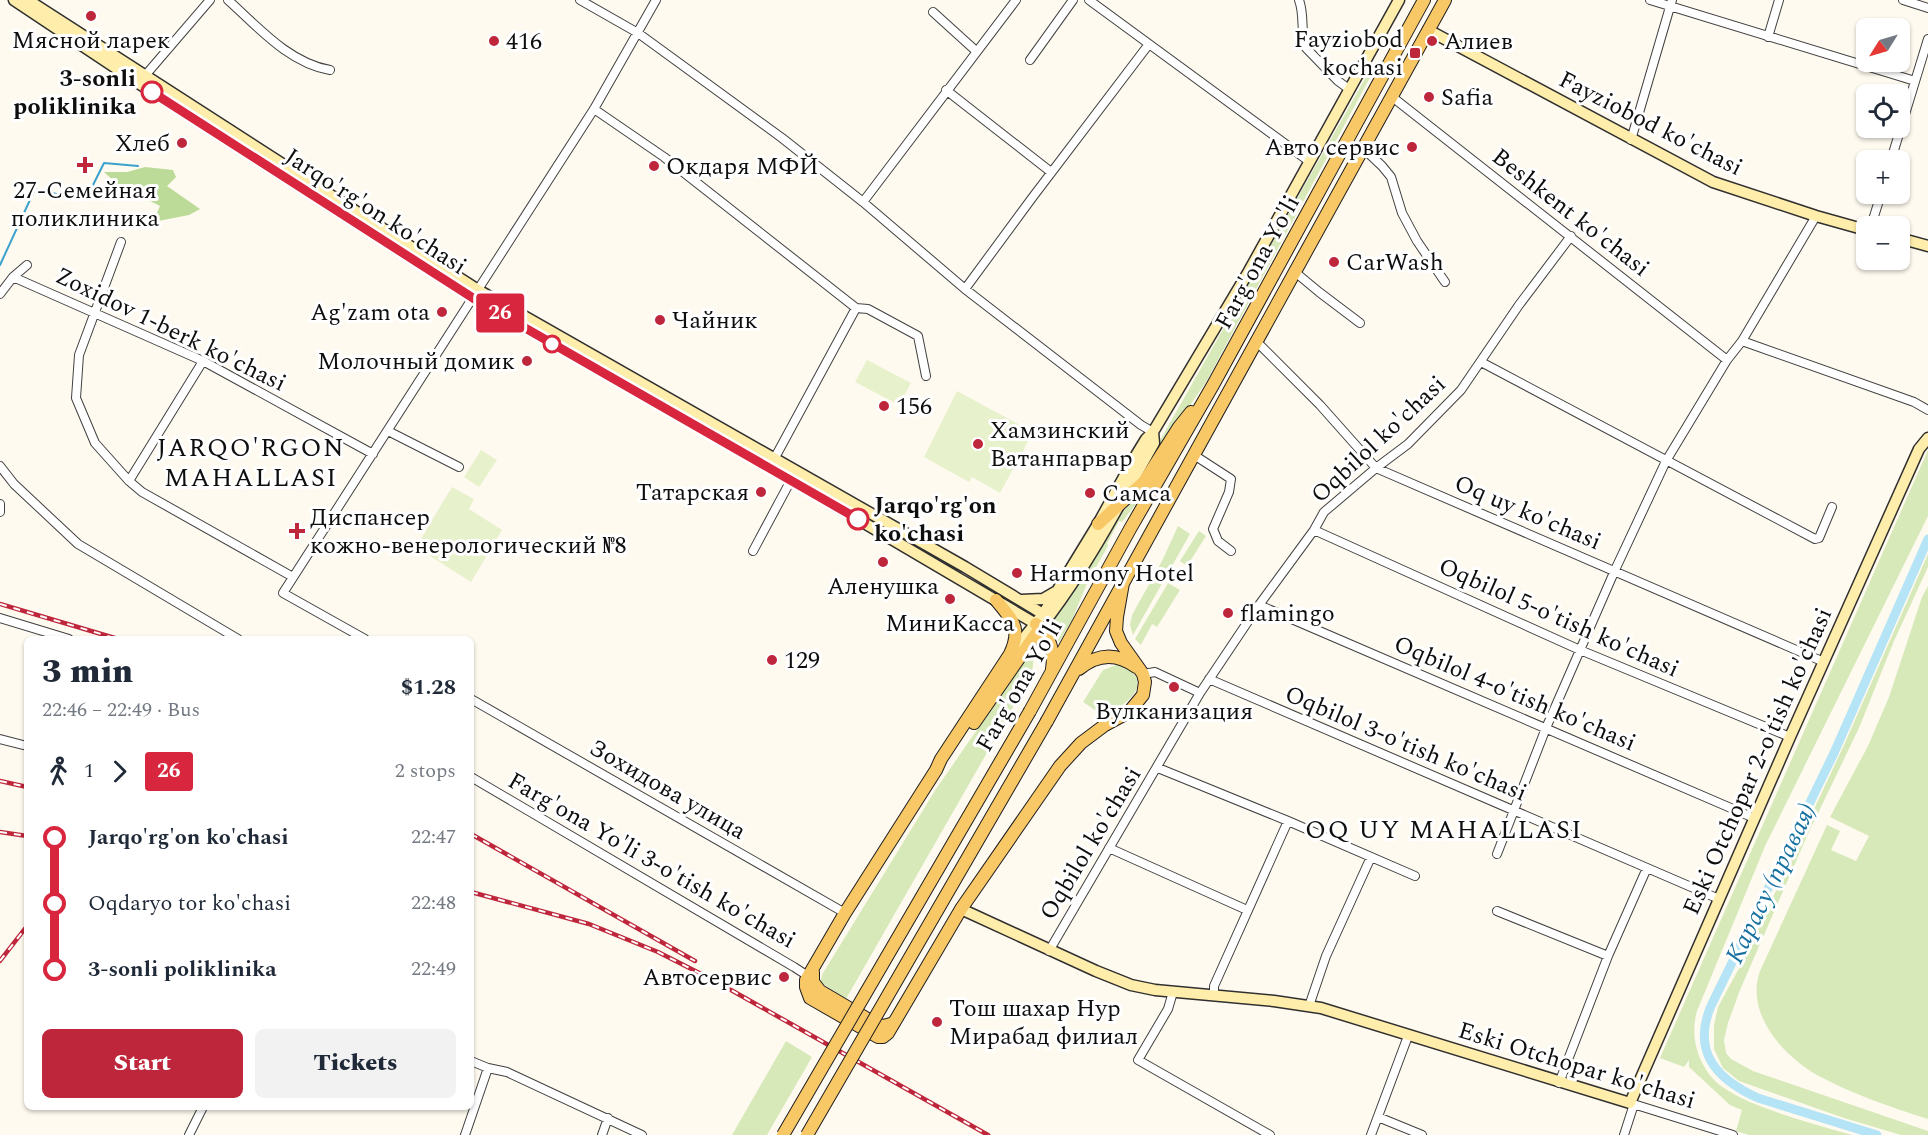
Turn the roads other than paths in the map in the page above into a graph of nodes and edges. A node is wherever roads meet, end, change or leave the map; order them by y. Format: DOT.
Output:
graph roads {
  1 [pos="14,0"];
  2 [pos="28,0"];
  3 [pos="210,0"];
  4 [pos="228,0"];
  5 [pos="580,0"];
  6 [pos="656,0"];
  7 [pos="1016,0"];
  8 [pos="1073,0"];
  9 [pos="1089,0"];
  10 [pos="1299,0"];
  11 [pos="1399,0"];
  12 [pos="1424,0"];
  13 [pos="1445,0"];
  14 [pos="1650,0"];
  15 [pos="1779,0"];
  16 [pos="1903,0"];
  17 [pos="1672,3"];
  18 [pos="1928,8"];
  19 [pos="933,12"];
  20 [pos="1428,30"];
  21 [pos="638,33"];
  22 [pos="1768,37"];
  23 [pos="1928,39"];
  24 [pos="1149,44"];
  25 [pos="976,51"];
  26 [pos="1030,60"];
  27 [pos="330,70"];
  28 [pos="142,80"];
  29 [pos="1915,81"];
  30 [pos="1349,89"];
  31 [pos="946,90"];
  32 [pos="1391,96"];
  33 [pos="594,109"];
  34 [pos="1631,140"];
  35 [pos="1363,148"];
  36 [pos="1894,150"];
  37 [pos="1310,162"];
  38 [pos="1052,172"];
  39 [pos="863,202"];
  40 [pos="1816,216"];
  41 [pos="1856,227"];
  42 [pos="1571,236"];
  43 [pos="1910,241"];
  44 [pos="121,242"];
  45 [pos="1928,246"];
  46 [pos="27,265"];
  47 [pos="1295,272"];
  48 [pos="13,277"];
  49 [pos="1445,282"];
  50 [pos="965,289"];
  51 [pos="0,294"];
  52 [pos="476,294"];
  53 [pos="856,308"];
  54 [pos="95,312"];
  55 [pos="1360,323"];
  56 [pos="1742,341"];
  57 [pos="1257,342"];
  58 [pos="1727,360"];
  59 [pos="203,361"];
  60 [pos="1481,362"];
  61 [pos="926,376"];
  62 [pos="1213,385"];
  63 [pos="1928,410"];
  64 [pos="388,431"];
  65 [pos="1153,432"];
  66 [pos="1928,438"];
  67 [pos="373,454"];
  68 [pos="1194,455"];
  69 [pos="1666,461"];
  70 [pos="771,463"];
  71 [pos="0,466"];
  72 [pos="459,467"];
  73 [pos="1376,468"];
  74 [pos="791,480"];
  75 [pos="129,482"];
  76 [pos="0,504"];
  77 [pos="1118,506"];
  78 [pos="1832,507"];
  79 [pos="0,512"];
  80 [pos="1098,524"];
  81 [pos="1314,530"];
  82 [pos="753,551"];
  83 [pos="1231,551"];
  84 [pos="1615,570"];
  85 [pos="293,577"];
  86 [pos="1123,583"];
  87 [pos="1056,591"];
  88 [pos="996,600"];
  89 [pos="1021,600"];
  90 [pos="1259,605"];
  91 [pos="0,618"];
  92 [pos="1040,622"];
  93 [pos="59,636"];
  94 [pos="233,636"];
  95 [pos="359,636"];
  96 [pos="1580,650"];
  97 [pos="1010,654"];
  98 [pos="1824,662"];
  99 [pos="1051,673"];
  100 [pos="1143,674"];
  101 [pos="1073,677"];
  102 [pos="1209,679"];
  103 [pos="1200,693"];
  104 [pos="474,701"];
  105 [pos="1546,728"];
  106 [pos="1790,737"];
  107 [pos="0,739"];
  108 [pos="24,745"];
  109 [pos="1158,768"];
  110 [pos="936,770"];
  111 [pos="474,779"];
  112 [pos="1514,811"];
  113 [pos="1754,818"];
  114 [pos="1288,821"];
  115 [pos="1109,848"];
  116 [pos="1497,854"];
  117 [pos="1371,857"];
  118 [pos="1647,868"];
  119 [pos="1415,876"];
  120 [pos="1719,899"];
  121 [pos="961,909"];
  122 [pos="1248,910"];
  123 [pos="1497,911"];
  124 [pos="845,913"];
  125 [pos="1049,951"];
  126 [pos="1608,956"];
  127 [pos="811,974"];
  128 [pos="1173,992"];
  129 [pos="1214,995"];
  130 [pos="1309,1006"];
  131 [pos="1408,1036"];
  132 [pos="474,1061"];
  133 [pos="488,1068"];
  134 [pos="1559,1083"];
  135 [pos="1632,1104"];
  136 [pos="474,1109"];
  137 [pos="202,1110"];
  138 [pos="474,1110"];
  139 [pos="1378,1117"];
  140 [pos="608,1118"];
  141 [pos="189,1135"];
  142 [pos="465,1135"];
  143 [pos="602,1135"];
  144 [pos="642,1135"];
  145 [pos="783,1135"];
  146 [pos="807,1135"];
  147 [pos="1270,1135"];
  148 [pos="1371,1135"];
  149 [pos="1422,1135"];
  150 [pos="1624,1135"];
  151 [pos="1733,1135"];
  1 -- 28 [label="street, Jarqo'rg'on ko'chasi"];
  2 -- 28 [label="street, Jarqo'rg'on ko'chasi"];
  3 -- 28 [label="street"];
  4 -- 27 [label="street"];
  5 -- 21 [label="street"];
  6 -- 21 [label="street"];
  7 -- 25 [label="street"];
  8 -- 26 [label="street"];
  9 -- 24 [label="street"];
  10 -- 30 [label="street"];
  11 -- 30 [label="street, Farg'ona Yo'li"];
  12 -- 62 [label="main road, Farg'ona Yo'li"];
  13 -- 20 [label="main road, Farg'ona Yo'li"];
  14 -- 17 [label="street"];
  15 -- 22 [label="street"];
  16 -- 18 [label="street"];
  17 -- 22 [label="street"];
  17 -- 34 [label="street"];
  19 -- 25 [label="street"];
  20 -- 32 [label="main road, Farg'ona Yo'li"];
  20 -- 34 [label="street, Fayziobod ko'chasi"];
  21 -- 33 [label="street"];
  21 -- 39 [label="street"];
  22 -- 29 [label="street"];
  23 -- 29 [label="street"];
  24 -- 37 [label="street"];
  24 -- 38 [label="street"];
  25 -- 31 [label="street"];
  28 -- 52 [label="street, Jarqo'rg'on ko'chasi"];
  29 -- 36 [label="street"];
  30 -- 37 [label="street, Farg'ona Yo'li"];
  31 -- 38 [label="street"];
  31 -- 39 [label="street"];
  32 -- 35 [label="main road, Farg'ona Yo'li"];
  32 -- 42 [label="street, Beshkent ko'chasi"];
  33 -- 52 [label="street"];
  33 -- 53 [label="street"];
  34 -- 40 [label="street, Fayziobod ko'chasi"];
  35 -- 47 [label="main road, Farg'ona Yo'li"];
  35 -- 49 [label="street"];
  37 -- 65 [label="street, Farg'ona Yo'li"];
  38 -- 50 [label="street"];
  39 -- 50 [label="street"];
  40 -- 41 [label="street, Fayziobod ko'chasi"];
  40 -- 56 [label="street"];
  42 -- 58 [label="street, Beshkent ko'chasi"];
  42 -- 60 [label="street, Oqbilol ko'chasi"];
  43 -- 45 [label="street"];
  44 -- 54 [label="street"];
  46 -- 48 [label="street"];
  47 -- 55 [label="street"];
  47 -- 57 [label="main road, Farg'ona Yo'li"];
  48 -- 51 [label="street"];
  48 -- 54 [label="street, Zoxidov 1-berk ko'chasi"];
  50 -- 65 [label="street"];
  52 -- 64 [label="street"];
  52 -- 70 [label="street, Jarqo'rg'on ko'chasi"];
  53 -- 61 [label="street"];
  53 -- 70 [label="street"];
  54 -- 59 [label="street, Zoxidov 1-berk ko'chasi"];
  54 -- 75 [label="street"];
  56 -- 58 [label="street"];
  56 -- 63 [label="street"];
  57 -- 68 [label="main road, Farg'ona Yo'li"];
  57 -- 73 [label="street, Oq uy ko'chasi"];
  58 -- 69 [label="street"];
  59 -- 67 [label="street, Zoxidov 1-berk ko'chasi"];
  59 -- 75 [label="street"];
  60 -- 69 [label="street"];
  60 -- 73 [label="street, Oqbilol ko'chasi"];
  62 -- 77 [label="main road"];
  62 -- 99 [label="main road, Farg'ona Yo'li"];
  64 -- 67 [label="street"];
  64 -- 72 [label="street"];
  65 -- 77 [label="street, Farg'ona Yo'li"];
  65 -- 80 [label="street, Farg'ona Yo'li"];
  66 -- 98 [label="street, Eski Otchopar 2-o'tish ko'chasi"];
  67 -- 85 [label="street"];
  68 -- 83 [label="street"];
  68 -- 86 [label="main road, Farg'ona Yo'li"];
  69 -- 78 [label="street"];
  69 -- 84 [label="street"];
  70 -- 74 [label="street, Jarqo'rg'on ko'chasi"];
  70 -- 89 [label="street, Jarqo'rg'on ko'chasi"];
  71 -- 94 [label="street"];
  73 -- 81 [label="street, Oqbilol ko'chasi"];
  73 -- 84 [label="street, Oq uy ko'chasi"];
  74 -- 82 [label="street"];
  74 -- 88 [label="street, Jarqo'rg'on ko'chasi"];
  75 -- 85 [label="street"];
  76 -- 79 [label="street"];
  77 -- 80 [label="main road"];
  77 -- 92 [label="street, Farg'ona Yo'li"];
  80 -- 87 [label="street, Farg'ona Yo'li"];
  81 -- 90 [label="street, Oqbilol ko'chasi"];
  81 -- 96 [label="street, Oqbilol 5-o'tish ko'chasi"];
  84 -- 96 [label="street"];
  84 -- 98 [label="street, Oq uy ko'chasi"];
  85 -- 95 [label="street"];
  86 -- 100 [label="main road"];
  86 -- 101 [label="main road, Farg'ona Yo'li"];
  87 -- 89 [label="street"];
  87 -- 92 [label="street, Farg'ona Yo'li"];
  88 -- 92 [label="street, Jarqo'rg'on ko'chasi"];
  88 -- 97 [label="main road"];
  89 -- 92 [label="street, Jarqo'rg'on ko'chasi"];
  90 -- 102 [label="street, Oqbilol ko'chasi"];
  90 -- 105 [label="street, Oqbilol 4-o'tish ko'chasi"];
  91 -- 93 [label="street"];
  92 -- 97 [label="street, Farg'ona Yo'li"];
  92 -- 99 [label="main road"];
  92 -- 110 [label="main road"];
  96 -- 105 [label="street"];
  96 -- 106 [label="street, Oqbilol 5-o'tish ko'chasi"];
  97 -- 110 [label="main road"];
  98 -- 106 [label="street, Eski Otchopar 2-o'tish ko'chasi"];
  99 -- 145 [label="main road, Farg'ona Yo'li, bridge"];
  100 -- 101 [label="main road"];
  100 -- 103 [label="street"];
  100 -- 121 [label="main road"];
  101 -- 146 [label="main road, Farg'ona Yo'li, bridge"];
  102 -- 103 [label="street, Oqbilol ko'chasi"];
  102 -- 112 [label="street, Oqbilol 3-o'tish ko'chasi"];
  103 -- 109 [label="street, Oqbilol ko'chasi"];
  104 -- 124 [label="street, Зохидова улица"];
  105 -- 112 [label="street"];
  105 -- 113 [label="street, Oqbilol 4-o'tish ko'chasi"];
  106 -- 113 [label="street, Eski Otchopar 2-o'tish ko'chasi"];
  107 -- 108 [label="street"];
  109 -- 114 [label="street"];
  109 -- 115 [label="street, Oqbilol ko'chasi"];
  110 -- 124 [label="main road"];
  111 -- 127 [label="street, Farg'ona Yo'li 3-o'tish ko'chasi"];
  112 -- 116 [label="street"];
  112 -- 118 [label="street, Oqbilol 3-o'tish ko'chasi"];
  113 -- 120 [label="street, Eski Otchopar 2-o'tish ko'chasi"];
  114 -- 117 [label="street"];
  114 -- 122 [label="street"];
  115 -- 122 [label="street"];
  115 -- 125 [label="street, Oqbilol ko'chasi"];
  117 -- 119 [label="street"];
  117 -- 130 [label="street"];
  118 -- 120 [label="street, Oqbilol 3-o'tish ko'chasi"];
  118 -- 126 [label="street"];
  120 -- 135 [label="street, Eski Otchopar 2-o'tish ko'chasi"];
  121 -- 125 [label="street, Eski Otchopar ko'chasi"];
  121 -- 127 [label="main road"];
  122 -- 129 [label="street"];
  123 -- 126 [label="street"];
  124 -- 127 [label="main road"];
  125 -- 128 [label="street, Eski Otchopar ko'chasi"];
  126 -- 134 [label="street"];
  128 -- 129 [label="street, Eski Otchopar ko'chasi"];
  128 -- 147 [label="street"];
  129 -- 130 [label="street, Eski Otchopar ko'chasi"];
  130 -- 131 [label="street, Eski Otchopar ko'chasi"];
  131 -- 134 [label="street, Eski Otchopar ko'chasi"];
  131 -- 139 [label="street"];
  132 -- 133 [label="street"];
  133 -- 136 [label="street"];
  133 -- 140 [label="street"];
  134 -- 135 [label="street, Eski Otchopar ko'chasi"];
  135 -- 150 [label="street, Eski Otchopar 2-o'tish ko'chasi"];
  135 -- 151 [label="street, Eski Otchopar ko'chasi"];
  137 -- 141 [label="street"];
  138 -- 142 [label="street"];
  139 -- 148 [label="street"];
  139 -- 149 [label="street"];
  140 -- 143 [label="street"];
  140 -- 144 [label="street"];
}
